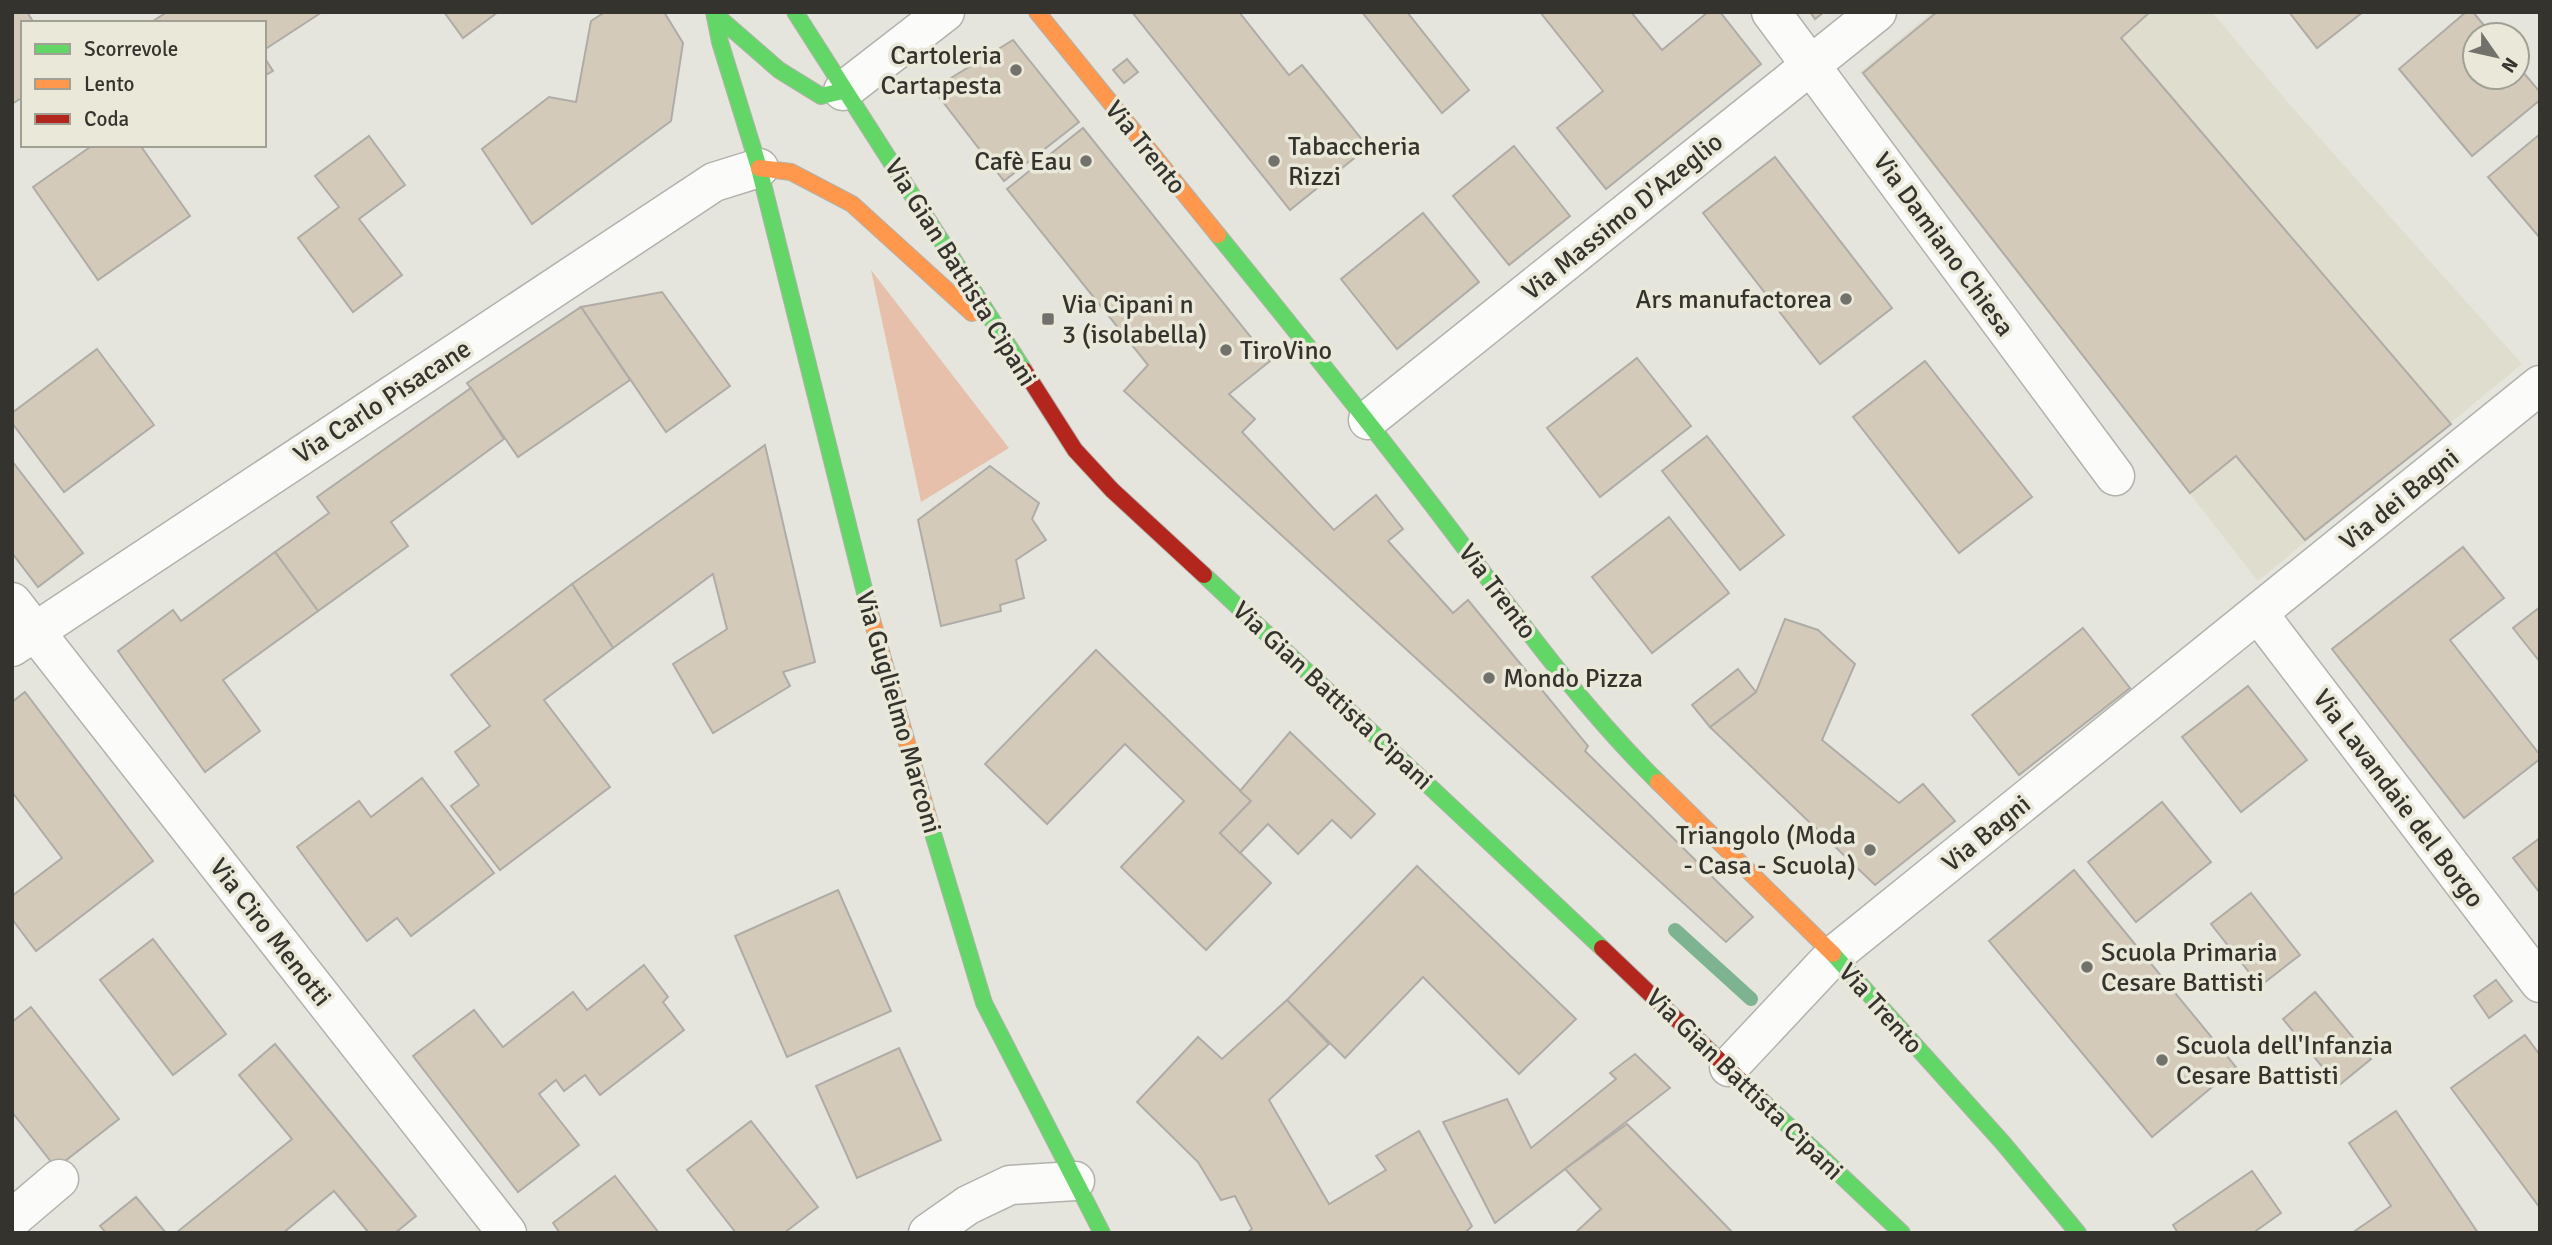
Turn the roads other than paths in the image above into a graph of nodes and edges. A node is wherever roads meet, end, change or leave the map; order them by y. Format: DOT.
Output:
graph roads {
  1 [pos="794,12"];
  2 [pos="945,12"];
  3 [pos="1037,12"];
  4 [pos="1771,12"];
  5 [pos="1877,12"];
  6 [pos="715,14"];
  7 [pos="1812,66"];
  8 [pos="843,91"];
  9 [pos="759,168"];
  10 [pos="1007,345"];
  11 [pos="2540,385"];
  12 [pos="1368,420"];
  13 [pos="2115,476"];
  14 [pos="2258,613"];
  15 [pos="20,626"];
  16 [pos="1834,955"];
  17 [pos="2540,983"];
  18 [pos="1729,1068"];
  19 [pos="59,1179"];
  20 [pos="1075,1181"];
  21 [pos="12,1219"];
  22 [pos="507,1233"];
  23 [pos="928,1233"];
  24 [pos="1102,1233"];
  25 [pos="1902,1233"];
  26 [pos="2078,1233"];
  1 -- 8 [label="main road"];
  2 -- 8 [label="street"];
  3 -- 12 [label="main road, Via Trento"];
  4 -- 7 [label="street, Via Damiano Chiesa"];
  5 -- 7 [label="street, Via Massimo D'Azeglio"];
  6 -- 8 [label="main road"];
  6 -- 9 [label="main road, Via Guglielmo Marconi"];
  7 -- 12 [label="street, Via Massimo D'Azeglio"];
  7 -- 13 [label="street, Via Damiano Chiesa"];
  8 -- 10 [label="main road, Via Gian Battista Cipani"];
  9 -- 10 [label="main road"];
  9 -- 15 [label="street, Via Carlo Pisacane"];
  9 -- 20 [label="main road, Via Guglielmo Marconi"];
  10 -- 18 [label="main road, Via Gian Battista Cipani"];
  11 -- 14 [label="street, Via dei Bagni"];
  12 -- 16 [label="main road, Via Trento"];
  14 -- 16 [label="street, Via Bagni"];
  14 -- 17 [label="street, Via Lavandaie del Borgo"];
  15 -- 22 [label="street, Via Ciro Menotti"];
  16 -- 18 [label="street, Via Bagni"];
  16 -- 26 [label="main road, Via Trento"];
  18 -- 25 [label="main road, Via Gian Battista Cipani"];
  19 -- 21 [label="street"];
  20 -- 23 [label="street"];
  20 -- 24 [label="main road, Via Guglielmo Marconi"];
}
